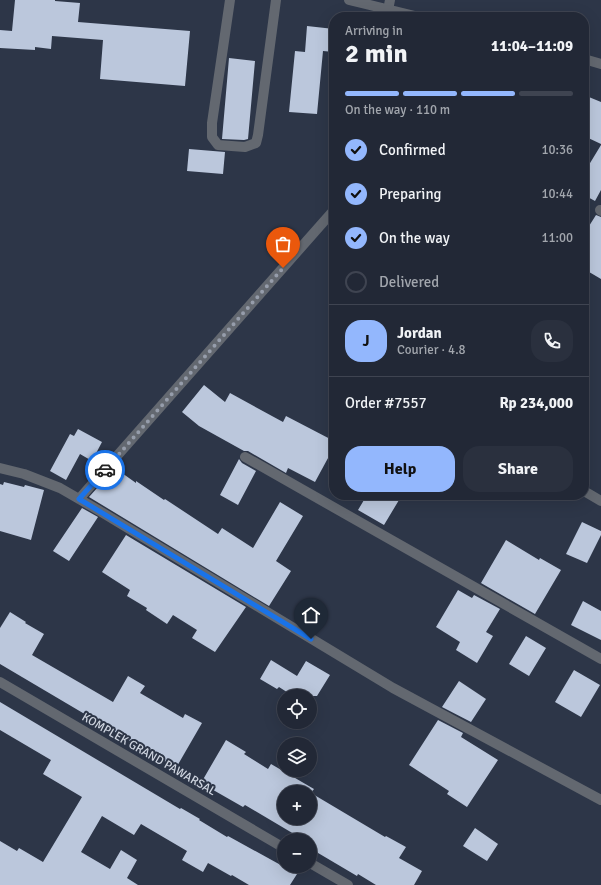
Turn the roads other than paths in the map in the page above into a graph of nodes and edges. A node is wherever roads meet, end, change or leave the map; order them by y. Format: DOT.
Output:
graph roads {
  1 [pos="230,0"];
  2 [pos="276,0"];
  3 [pos="349,0"];
  4 [pos="389,5"];
  5 [pos="406,12"];
  6 [pos="589,60"];
  7 [pos="601,64"];
  8 [pos="329,216"];
  9 [pos="245,457"];
  10 [pos="0,468"];
  11 [pos="589,494"];
  12 [pos="79,499"];
  13 [pos="601,501"];
  14 [pos="601,658"];
  15 [pos="0,682"];
  16 [pos="601,800"];
  17 [pos="277,844"];
  18 [pos="317,867"];
  19 [pos="348,885"];
  1 -- 2 [label="street"];
  3 -- 4 [label="street"];
  4 -- 5 [label="street"];
  6 -- 7 [label="street"];
  8 -- 12 [label="street"];
  9 -- 14 [label="street"];
  10 -- 12 [label="street"];
  11 -- 13 [label="street"];
  12 -- 16 [label="street"];
  15 -- 17 [label="street, KOMPLEK GRAND PAWARSAL"];
  18 -- 19 [label="street"];
}
